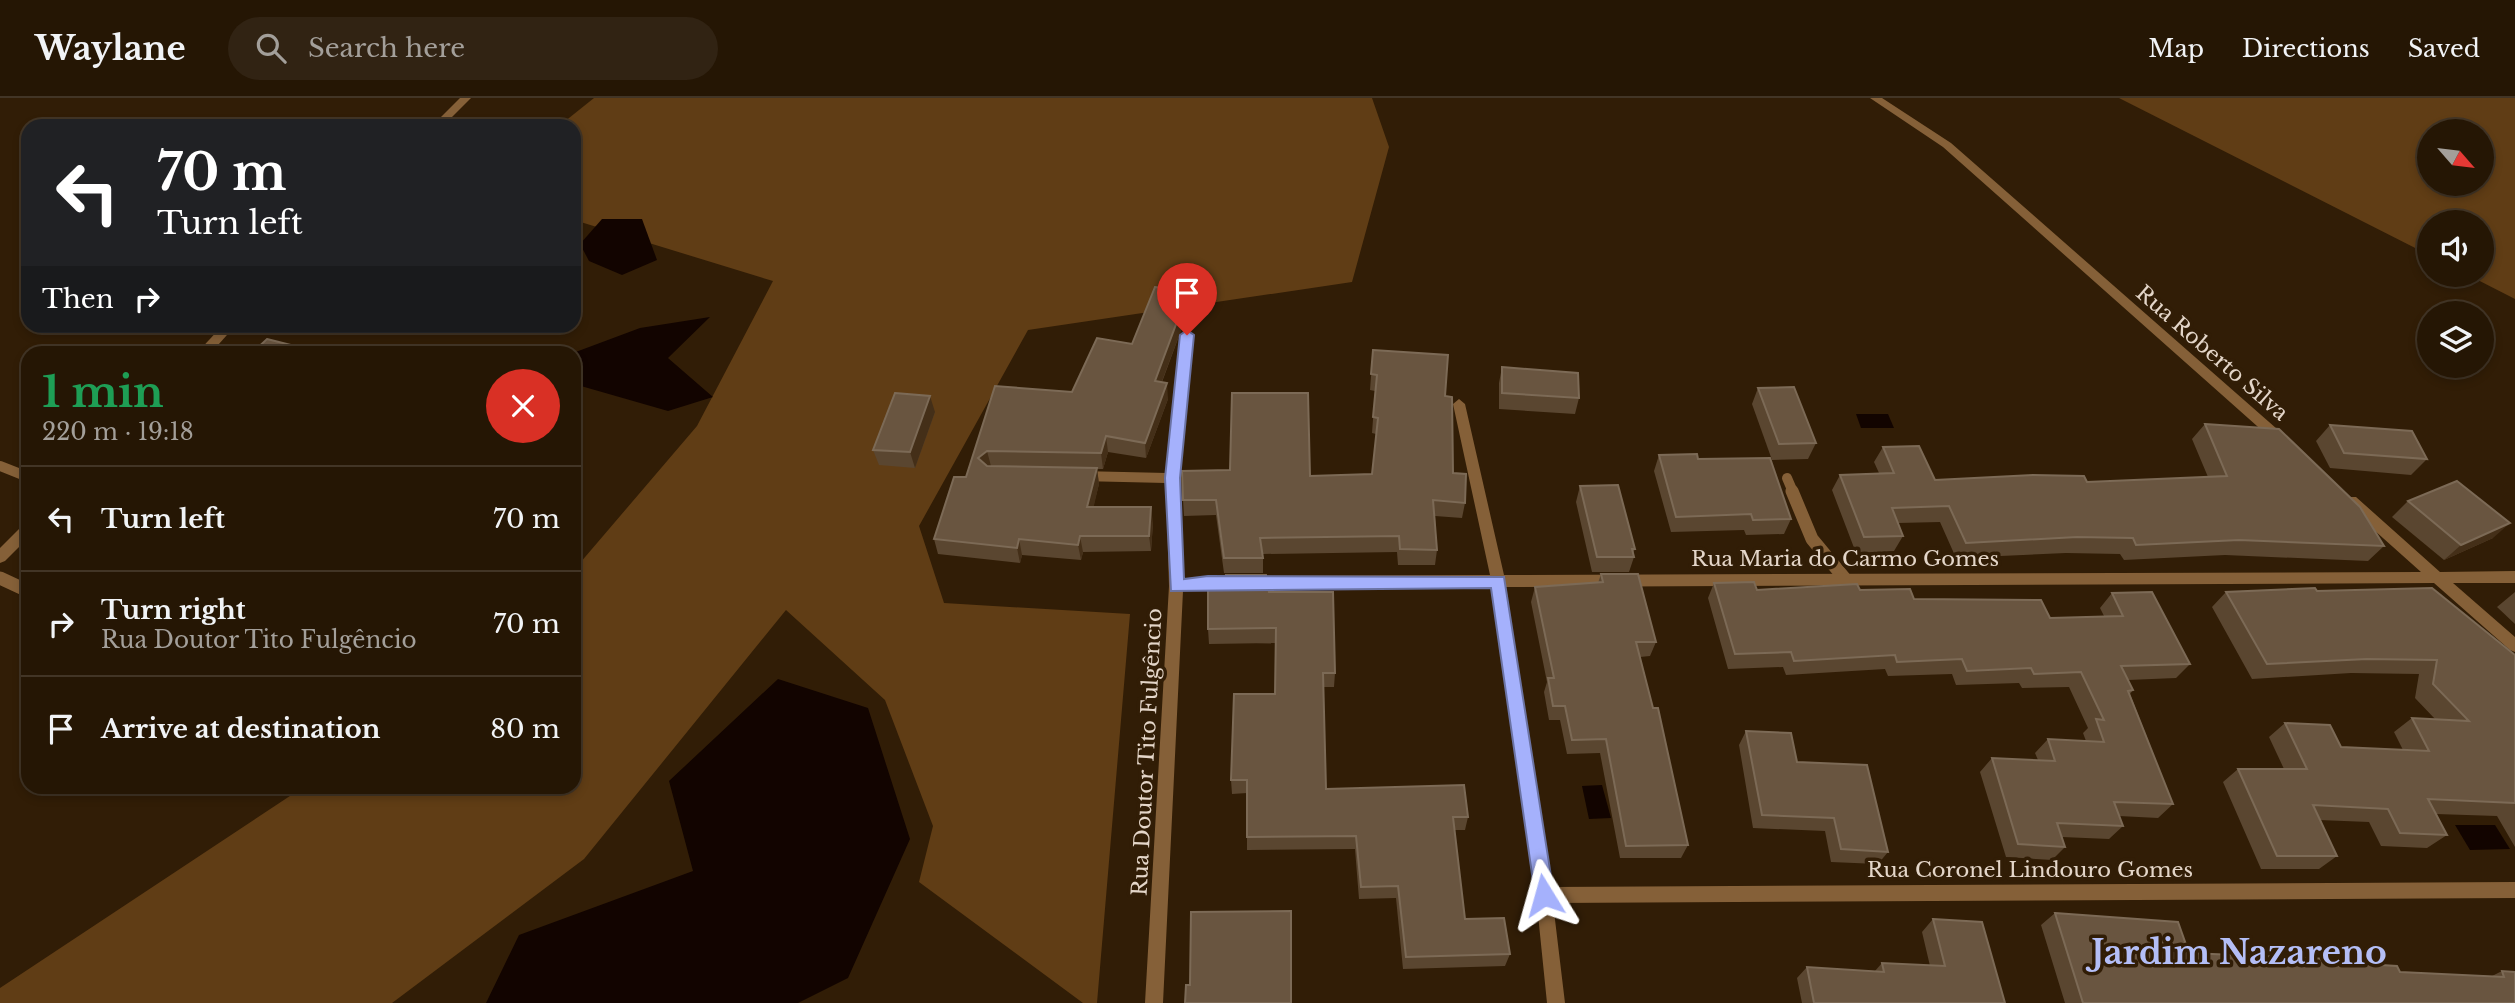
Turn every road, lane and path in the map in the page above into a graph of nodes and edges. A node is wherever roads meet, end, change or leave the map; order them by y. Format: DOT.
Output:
graph roads {
  1 [pos="466,98"];
  2 [pos="1875,98"];
  3 [pos="444,119"];
  4 [pos="222,333"];
  5 [pos="1187,335"];
  6 [pos="210,346"];
  7 [pos="1459,404"];
  8 [pos="2290,448"];
  9 [pos="0,466"];
  10 [pos="21,474"];
  11 [pos="1069,476"];
  12 [pos="1173,478"];
  13 [pos="1787,478"];
  14 [pos="2343,494"];
  15 [pos="21,536"];
  16 [pos="0,557"];
  17 [pos="2436,577"];
  18 [pos="2515,577"];
  19 [pos="0,578"];
  20 [pos="1846,580"];
  21 [pos="1498,581"];
  22 [pos="1176,586"];
  23 [pos="21,588"];
  24 [pos="2515,646"];
  25 [pos="2515,890"];
  26 [pos="1544,895"];
  27 [pos="1154,1003"];
  28 [pos="1556,1003"];
  1 -- 3 [label="street"];
  2 -- 8 [label="street, Rua Roberto Silva"];
  4 -- 6 [label="street"];
  5 -- 12 [label="street, Rua Doutor Tito Fulgêncio"];
  7 -- 21 [label="street"];
  9 -- 10 [label="lane"];
  11 -- 12 [label="street"];
  12 -- 22 [label="street, Rua Doutor Tito Fulgêncio"];
  13 -- 20 [label="lane"];
  14 -- 17 [label="street"];
  15 -- 16 [label="street"];
  17 -- 18 [label="street, Rua Maria do Carmo Gomes"];
  17 -- 20 [label="street, Rua Maria do Carmo Gomes"];
  17 -- 24 [label="street"];
  19 -- 23 [label="lane"];
  20 -- 21 [label="street, Rua Maria do Carmo Gomes"];
  21 -- 22 [label="street, Rua Maria do Carmo Gomes"];
  21 -- 26 [label="street"];
  22 -- 27 [label="street, Rua Doutor Tito Fulgêncio"];
  25 -- 26 [label="street, Rua Coronel Lindouro Gomes"];
  26 -- 28 [label="street"];
}
